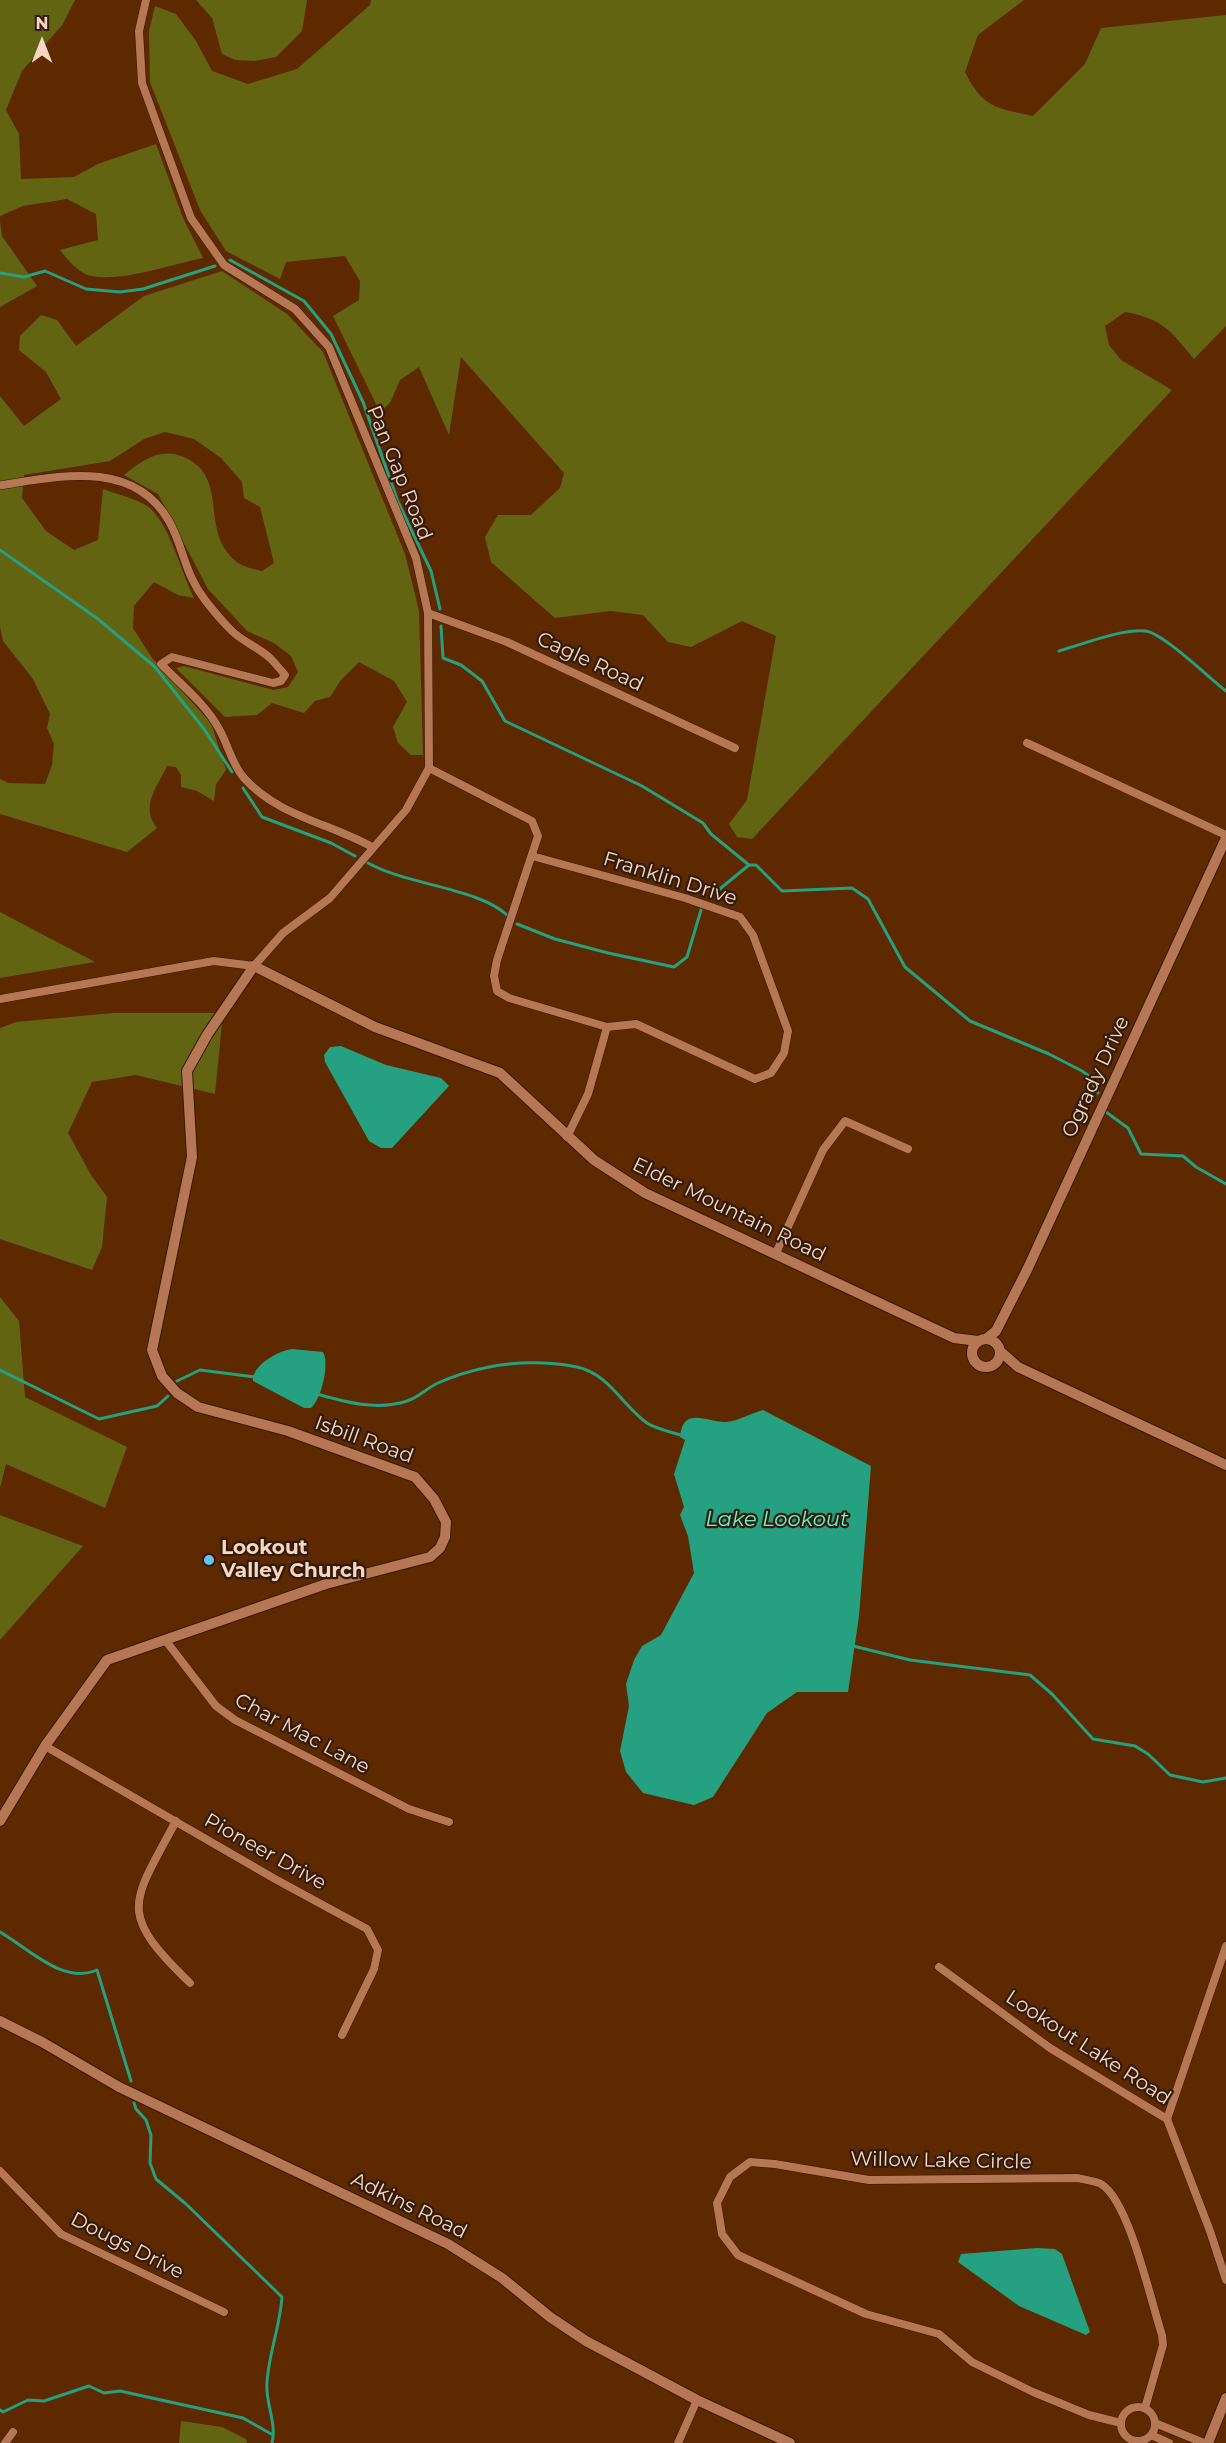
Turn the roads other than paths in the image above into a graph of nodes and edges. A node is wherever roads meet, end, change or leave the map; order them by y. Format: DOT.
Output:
graph roads {
  1 [pos="146,0"];
  2 [pos="2,485"];
  3 [pos="428,613"];
  4 [pos="1027,743"];
  5 [pos="735,748"];
  6 [pos="429,768"];
  7 [pos="1226,837"];
  8 [pos="372,846"];
  9 [pos="532,856"];
  10 [pos="254,966"];
  11 [pos="0,999"];
  12 [pos="607,1027"];
  13 [pos="567,1137"];
  14 [pos="908,1149"];
  15 [pos="776,1253"];
  16 [pos="954,1338"];
  17 [pos="990,1344"];
  18 [pos="972,1354"];
  19 [pos="992,1366"];
  20 [pos="1018,1367"];
  21 [pos="1226,1465"];
  22 [pos="166,1641"];
  23 [pos="45,1746"];
  24 [pos="0,1821"];
  25 [pos="176,1821"];
  26 [pos="449,1822"];
  27 [pos="1226,1946"];
  28 [pos="939,1967"];
  29 [pos="190,1983"];
  30 [pos="0,2021"];
  31 [pos="342,2035"];
  32 [pos="1167,2120"];
  33 [pos="0,2171"];
  34 [pos="1226,2280"];
  35 [pos="224,2312"];
  36 [pos="1226,2398"];
  37 [pos="697,2400"];
  38 [pos="1145,2408"];
  39 [pos="1121,2422"];
  40 [pos="1155,2422"];
  41 [pos="13,2432"];
  42 [pos="1151,2435"];
  43 [pos="5,2443"];
  44 [pos="678,2443"];
  45 [pos="790,2443"];
  46 [pos="1169,2443"];
  47 [pos="1206,2443"];
  1 -- 3 [label="street, Pan Gap Road"];
  2 -- 8 [label="street"];
  3 -- 5 [label="street, Cagle Road"];
  3 -- 6 [label="street, Pan Gap Road"];
  4 -- 7 [label="street"];
  6 -- 8 [label="street, Pan Gap Road"];
  6 -- 9 [label="street"];
  7 -- 17 [label="street, Ogrady Drive"];
  8 -- 10 [label="street, Pan Gap Road"];
  9 -- 12 [label="street"];
  9 -- 12 [label="street, Franklin Drive"];
  10 -- 11 [label="street, Elder Mountain Road"];
  10 -- 13 [label="street, Elder Mountain Road"];
  10 -- 22 [label="street, Isbill Road"];
  12 -- 13 [label="street"];
  13 -- 15 [label="street, Elder Mountain Road"];
  14 -- 15 [label="street"];
  15 -- 16 [label="street, Elder Mountain Road"];
  16 -- 17 [label="street, Elder Mountain Road"];
  16 -- 18 [label="street, Elder Mountain Road"];
  17 -- 18 [label="street"];
  17 -- 19 [label="street"];
  17 -- 20 [label="street, Elder Mountain Road"];
  18 -- 19 [label="street, Elder Mountain Road"];
  19 -- 20 [label="street, Elder Mountain Road"];
  20 -- 21 [label="street, Elder Mountain Road"];
  22 -- 23 [label="street, Isbill Road"];
  22 -- 26 [label="street, Char Mac Lane"];
  23 -- 24 [label="street, Isbill Road"];
  23 -- 25 [label="street, Pioneer Drive"];
  25 -- 29 [label="street"];
  25 -- 31 [label="street, Pioneer Drive"];
  27 -- 32 [label="street"];
  28 -- 32 [label="street, Lookout Lake Road"];
  30 -- 37 [label="street, Adkins Road"];
  32 -- 34 [label="street, Lookout Lake Road"];
  33 -- 35 [label="street, Dougs Drive"];
  36 -- 47 [label="street"];
  37 -- 44 [label="street"];
  37 -- 45 [label="street, Adkins Road"];
  38 -- 39 [label="street"];
  38 -- 39 [label="street, Willow Lake Circle"];
  38 -- 40 [label="street"];
  39 -- 42 [label="street"];
  40 -- 42 [label="street"];
  40 -- 47 [label="street"];
  41 -- 43 [label="street"];
  42 -- 46 [label="street"];
}
